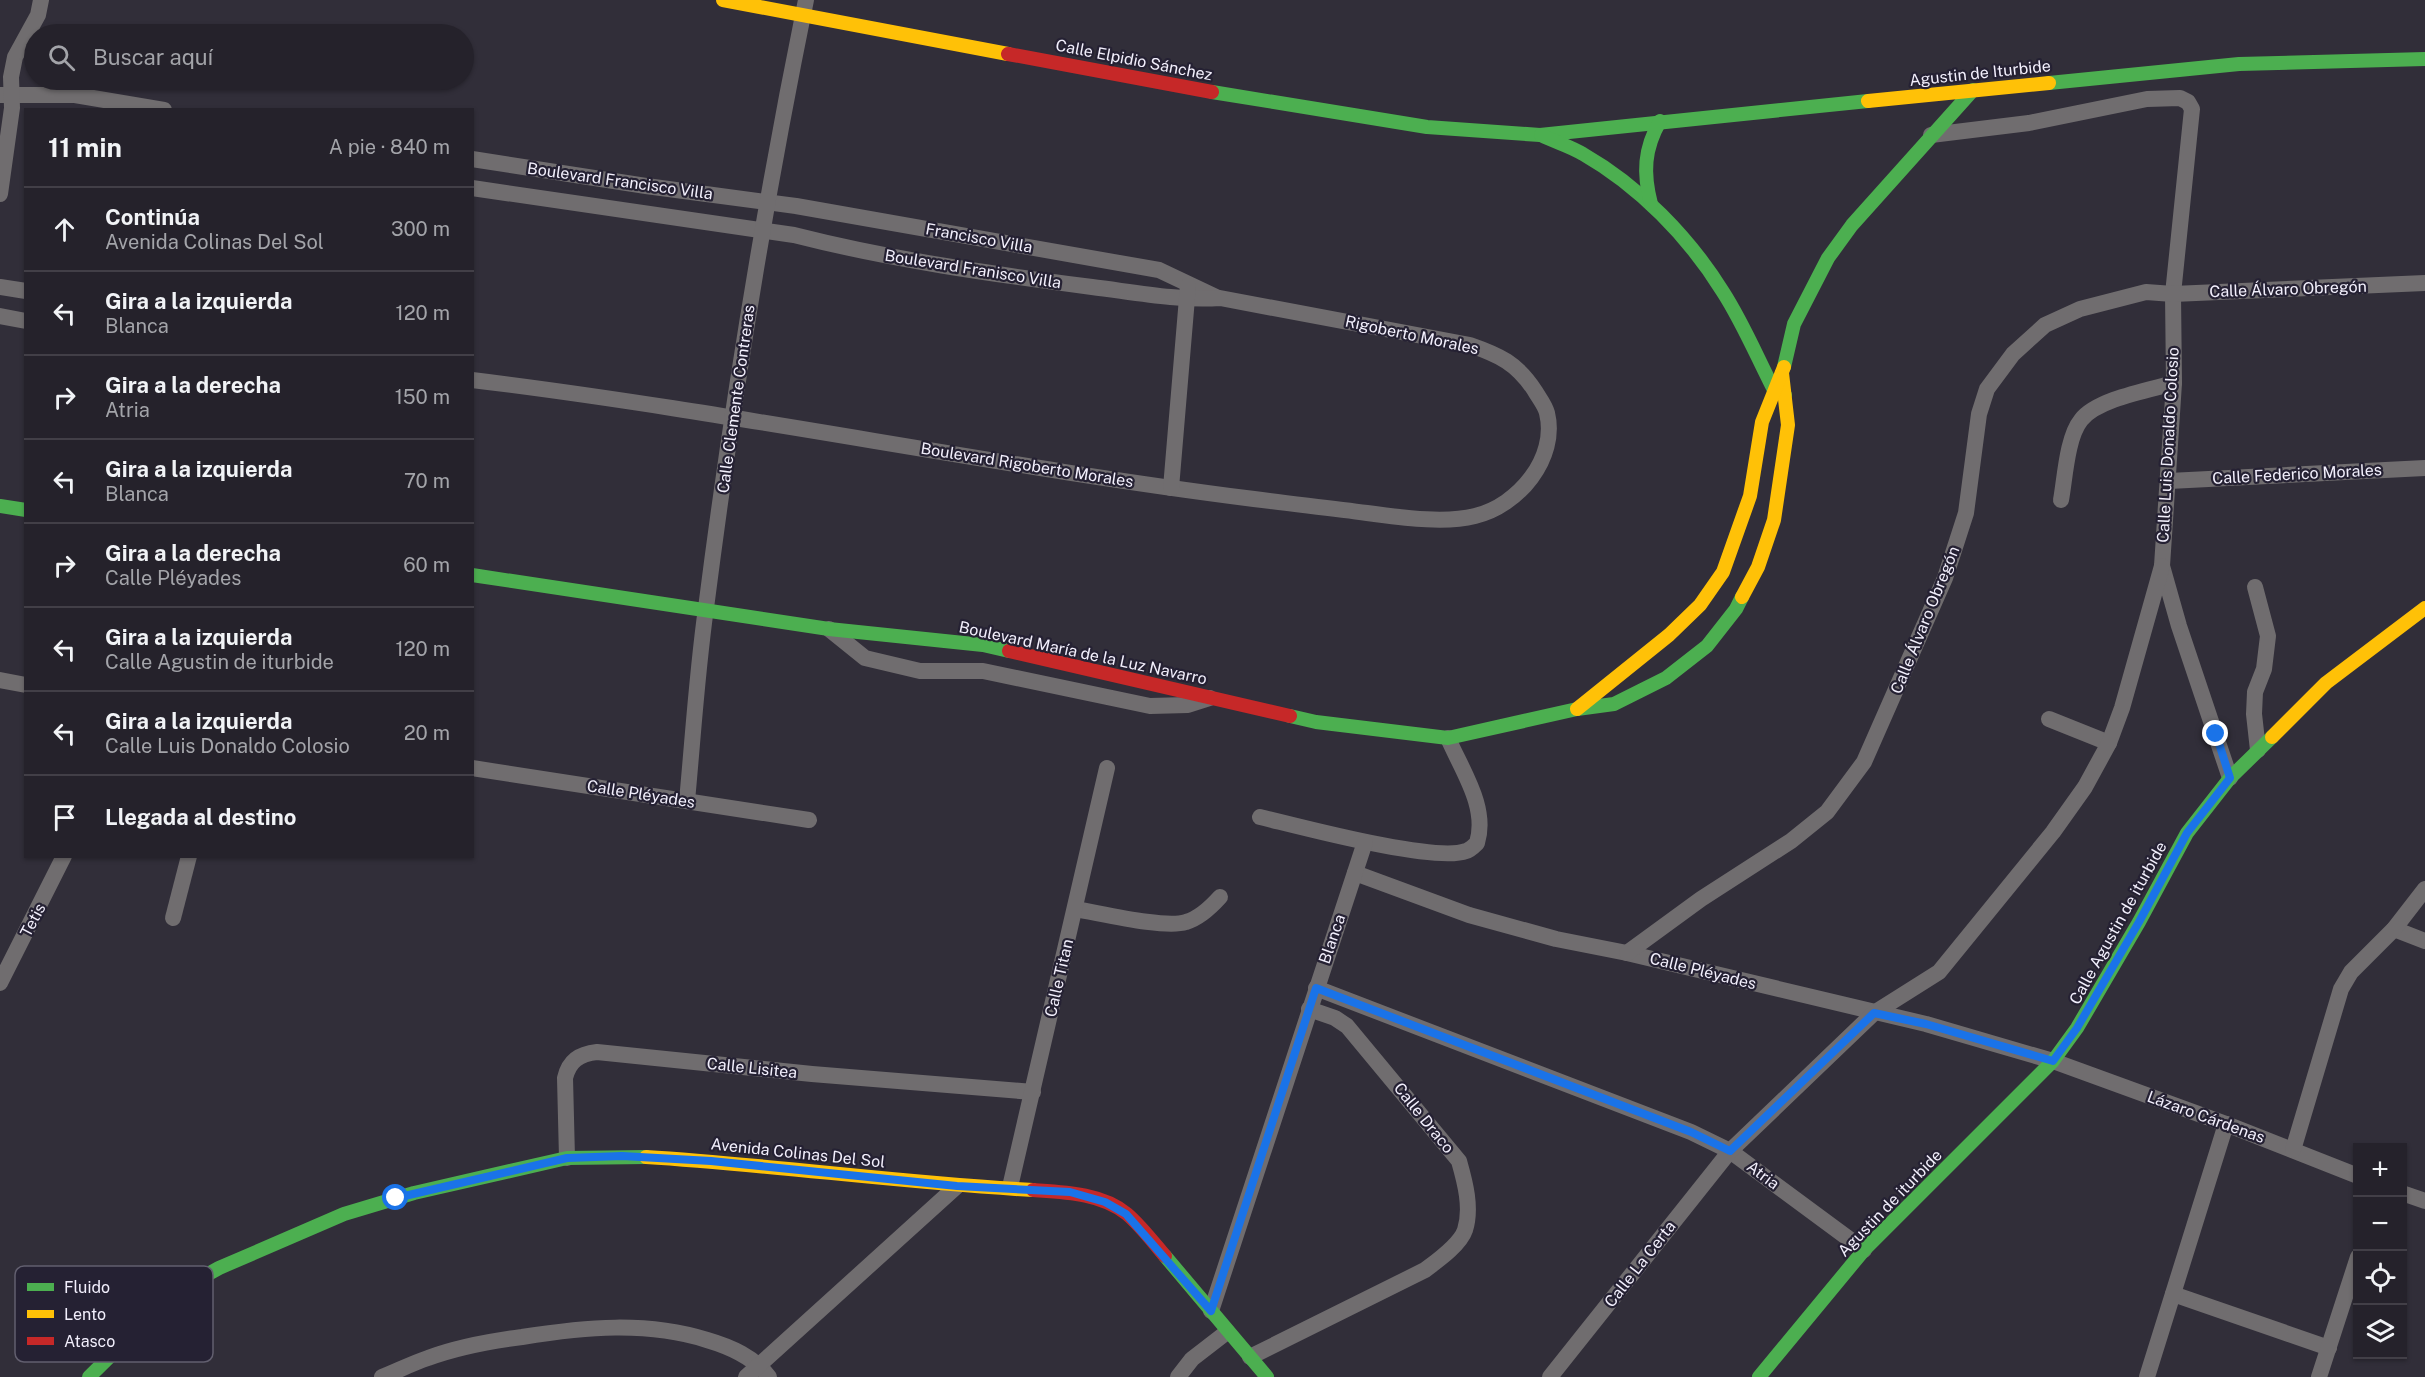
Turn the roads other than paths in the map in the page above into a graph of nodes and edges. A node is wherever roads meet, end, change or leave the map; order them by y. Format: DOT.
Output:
graph roads {
  1 [pos="41,0"];
  2 [pos="723,0"];
  3 [pos="805,7"];
  4 [pos="33,24"];
  5 [pos="24,41"];
  6 [pos="2425,59"];
  7 [pos="2404,60"];
  8 [pos="2425,66"];
  9 [pos="1973,90"];
  10 [pos="10,103"];
  11 [pos="152,108"];
  12 [pos="1660,121"];
  13 [pos="1540,135"];
  14 [pos="1931,135"];
  15 [pos="474,159"];
  16 [pos="646,186"];
  17 [pos="474,188"];
  18 [pos="0,194"];
  19 [pos="767,201"];
  20 [pos="1651,204"];
  21 [pos="644,215"];
  22 [pos="762,230"];
  23 [pos="2425,283"];
  24 [pos="0,287"];
  25 [pos="1188,290"];
  26 [pos="24,291"];
  27 [pos="2173,294"];
  28 [pos="0,316"];
  29 [pos="24,321"];
  30 [pos="474,380"];
  31 [pos="2174,383"];
  32 [pos="1780,393"];
  33 [pos="734,418"];
  34 [pos="1549,442"];
  35 [pos="2425,468"];
  36 [pos="2169,481"];
  37 [pos="1171,488"];
  38 [pos="2061,500"];
  39 [pos="0,506"];
  40 [pos="24,510"];
  41 [pos="2162,566"];
  42 [pos="474,575"];
  43 [pos="2255,587"];
  44 [pos="2425,608"];
  45 [pos="706,609"];
  46 [pos="829,629"];
  47 [pos="0,680"];
  48 [pos="24,685"];
  49 [pos="1214,697"];
  50 [pos="1577,709"];
  51 [pos="2049,719"];
  52 [pos="1448,738"];
  53 [pos="2109,743"];
  54 [pos="2258,750"];
  55 [pos="474,768"];
  56 [pos="1107,768"];
  57 [pos="2230,778"];
  58 [pos="687,801"];
  59 [pos="1260,817"];
  60 [pos="809,820"];
  61 [pos="1365,842"];
  62 [pos="63,858"];
  63 [pos="188,858"];
  64 [pos="1355,873"];
  65 [pos="2425,889"];
  66 [pos="1220,897"];
  67 [pos="1075,909"];
  68 [pos="173,918"];
  69 [pos="2394,929"];
  70 [pos="2425,941"];
  71 [pos="1628,953"];
  72 [pos="0,983"];
  73 [pos="1316,988"];
  74 [pos="1309,1009"];
  75 [pos="1874,1013"];
  76 [pos="2053,1061"];
  77 [pos="1033,1092"];
  78 [pos="2226,1124"];
  79 [pos="2293,1150"];
  80 [pos="1730,1151"];
  81 [pos="567,1158"];
  82 [pos="2353,1174"];
  83 [pos="957,1186"];
  84 [pos="1010,1188"];
  85 [pos="2407,1194"];
  86 [pos="2425,1201"];
  87 [pos="1864,1250"];
  88 [pos="213,1271"];
  89 [pos="2353,1273"];
  90 [pos="2173,1294"];
  91 [pos="1211,1311"];
  92 [pos="1227,1332"];
  93 [pos="2329,1348"];
  94 [pos="1250,1357"];
  95 [pos="104,1362"];
  96 [pos="764,1371"];
  97 [pos="89,1377"];
  98 [pos="382,1377"];
  99 [pos="746,1377"];
  100 [pos="1178,1377"];
  101 [pos="1267,1377"];
  102 [pos="1550,1377"];
  103 [pos="1759,1377"];
  104 [pos="2146,1377"];
  105 [pos="2319,1377"];
  1 -- 4 [label="street"];
  2 -- 3 [label="street, Calle Elpidio Sánchez"];
  3 -- 13 [label="street, Calle Elpidio Sánchez"];
  3 -- 19 [label="street, Calle Clemente Contreras"];
  5 -- 10 [label="street"];
  6 -- 7 [label="street, Agustin de Iturbide"];
  7 -- 8 [label="street"];
  7 -- 9 [label="street, Agustin de Iturbide"];
  9 -- 12 [label="street, Agustin de Iturbide"];
  9 -- 14 [label="street, Boulevard María de la Luz Navarro"];
  10 -- 11 [label="street"];
  10 -- 18 [label="street"];
  12 -- 13 [label="street, Agustin de Iturbide"];
  12 -- 20 [label="street"];
  13 -- 20 [label="street"];
  14 -- 27 [label="street, Calle Luis Donaldo Colosio"];
  14 -- 32 [label="street, Boulevard María de la Luz Navarro"];
  15 -- 16 [label="street, Boulevard Francisco Villa"];
  16 -- 19 [label="street, Boulevard Francisco Villa"];
  16 -- 21 [label="street"];
  17 -- 21 [label="street, Boulevard Francisco Villa"];
  19 -- 22 [label="street, Calle Clemente Contreras"];
  19 -- 25 [label="street, Francisco Villa"];
  20 -- 32 [label="street"];
  21 -- 22 [label="street, Boulevard Francisco Villa"];
  22 -- 25 [label="street, Boulevard Franisco Villa"];
  22 -- 33 [label="street, Calle Clemente Contreras"];
  23 -- 27 [label="street, Calle Álvaro Obregón"];
  24 -- 26 [label="street"];
  25 -- 34 [label="street, Rigoberto Morales"];
  25 -- 37 [label="street"];
  27 -- 31 [label="street, Calle Luis Donaldo Colosio"];
  27 -- 71 [label="street, Calle Álvaro Obregón"];
  28 -- 29 [label="street"];
  30 -- 33 [label="street, Boulevard Rigoberto Morales"];
  31 -- 36 [label="street, Calle Luis Donaldo Colosio"];
  31 -- 38 [label="street"];
  32 -- 50 [label="street, Boulevard María de la Luz Navarro"];
  32 -- 50 [label="street, Boulevard María de la Luz Navarro"];
  33 -- 37 [label="street, Boulevard Rigoberto Morales"];
  33 -- 45 [label="street, Calle Clemente Contreras"];
  34 -- 37 [label="street, Boulevard Rigoberto Morales"];
  35 -- 36 [label="street, Calle Federico Morales"];
  36 -- 41 [label="street, Calle Luis Donaldo Colosio"];
  39 -- 40 [label="street"];
  41 -- 53 [label="street"];
  41 -- 57 [label="street, Calle Luis Donaldo Colosio"];
  42 -- 45 [label="street, Boulevard María de la Luz Navarro"];
  43 -- 54 [label="street"];
  44 -- 54 [label="street, Calle Agustin de iturbide"];
  45 -- 46 [label="street, Boulevard María de la Luz Navarro"];
  45 -- 58 [label="street, Calle Clemente Contreras"];
  46 -- 49 [label="street, Boulevard María de la Luz Navarro"];
  46 -- 49 [label="street"];
  47 -- 48 [label="street"];
  49 -- 52 [label="street, Boulevard María de la Luz Navarro"];
  50 -- 52 [label="street, Boulevard María de la Luz Navarro"];
  51 -- 53 [label="street"];
  52 -- 61 [label="street"];
  53 -- 75 [label="street"];
  54 -- 57 [label="street, Calle Agustin de iturbide"];
  55 -- 58 [label="street, Calle Pléyades"];
  56 -- 67 [label="street, Calle Titan"];
  57 -- 76 [label="street, Calle Agustin de iturbide"];
  58 -- 60 [label="street, Calle Pléyades"];
  59 -- 61 [label="street"];
  61 -- 64 [label="street, Blanca"];
  62 -- 72 [label="street, Tetis"];
  63 -- 68 [label="street"];
  64 -- 71 [label="street, Calle Pléyades"];
  64 -- 73 [label="street, Blanca"];
  65 -- 69 [label="street"];
  66 -- 67 [label="street"];
  67 -- 77 [label="street, Calle Titan"];
  69 -- 70 [label="street"];
  69 -- 79 [label="street"];
  71 -- 75 [label="street, Calle Pléyades"];
  73 -- 74 [label="street, Blanca"];
  73 -- 80 [label="street, Atria"];
  74 -- 91 [label="street, Blanca"];
  74 -- 94 [label="street, Calle Draco"];
  75 -- 76 [label="street, Calle Pléyades"];
  75 -- 80 [label="street"];
  76 -- 78 [label="street, Lázaro Cárdenas"];
  76 -- 87 [label="street, Agustin de iturbide"];
  77 -- 81 [label="street, Calle Lisitea"];
  77 -- 84 [label="street, Calle Titan"];
  78 -- 79 [label="street, Lázaro Cárdenas"];
  78 -- 90 [label="street"];
  79 -- 82 [label="street, Lázaro Cárdenas"];
  80 -- 87 [label="street, Atria"];
  80 -- 102 [label="street, Calle La Certa"];
  81 -- 83 [label="street, Avenida Colinas Del Sol"];
  81 -- 88 [label="street, Avenida Colinas Del Sol"];
  83 -- 84 [label="street, Avenida Colinas Del Sol"];
  83 -- 96 [label="street"];
  84 -- 91 [label="street, Avenida Colinas Del Sol"];
  85 -- 86 [label="street"];
  87 -- 103 [label="street, Agustin de iturbide"];
  89 -- 93 [label="street"];
  90 -- 93 [label="street"];
  90 -- 104 [label="street"];
  91 -- 92 [label="street, Avenida Colinas Del Sol"];
  92 -- 94 [label="street, Avenida Colinas Del Sol"];
  92 -- 100 [label="street"];
  93 -- 105 [label="street"];
  94 -- 101 [label="street, Avenida Colinas Del Sol"];
  95 -- 97 [label="street, Avenida Colinas Del Sol"];
  96 -- 98 [label="street"];
  96 -- 99 [label="street"];
}
